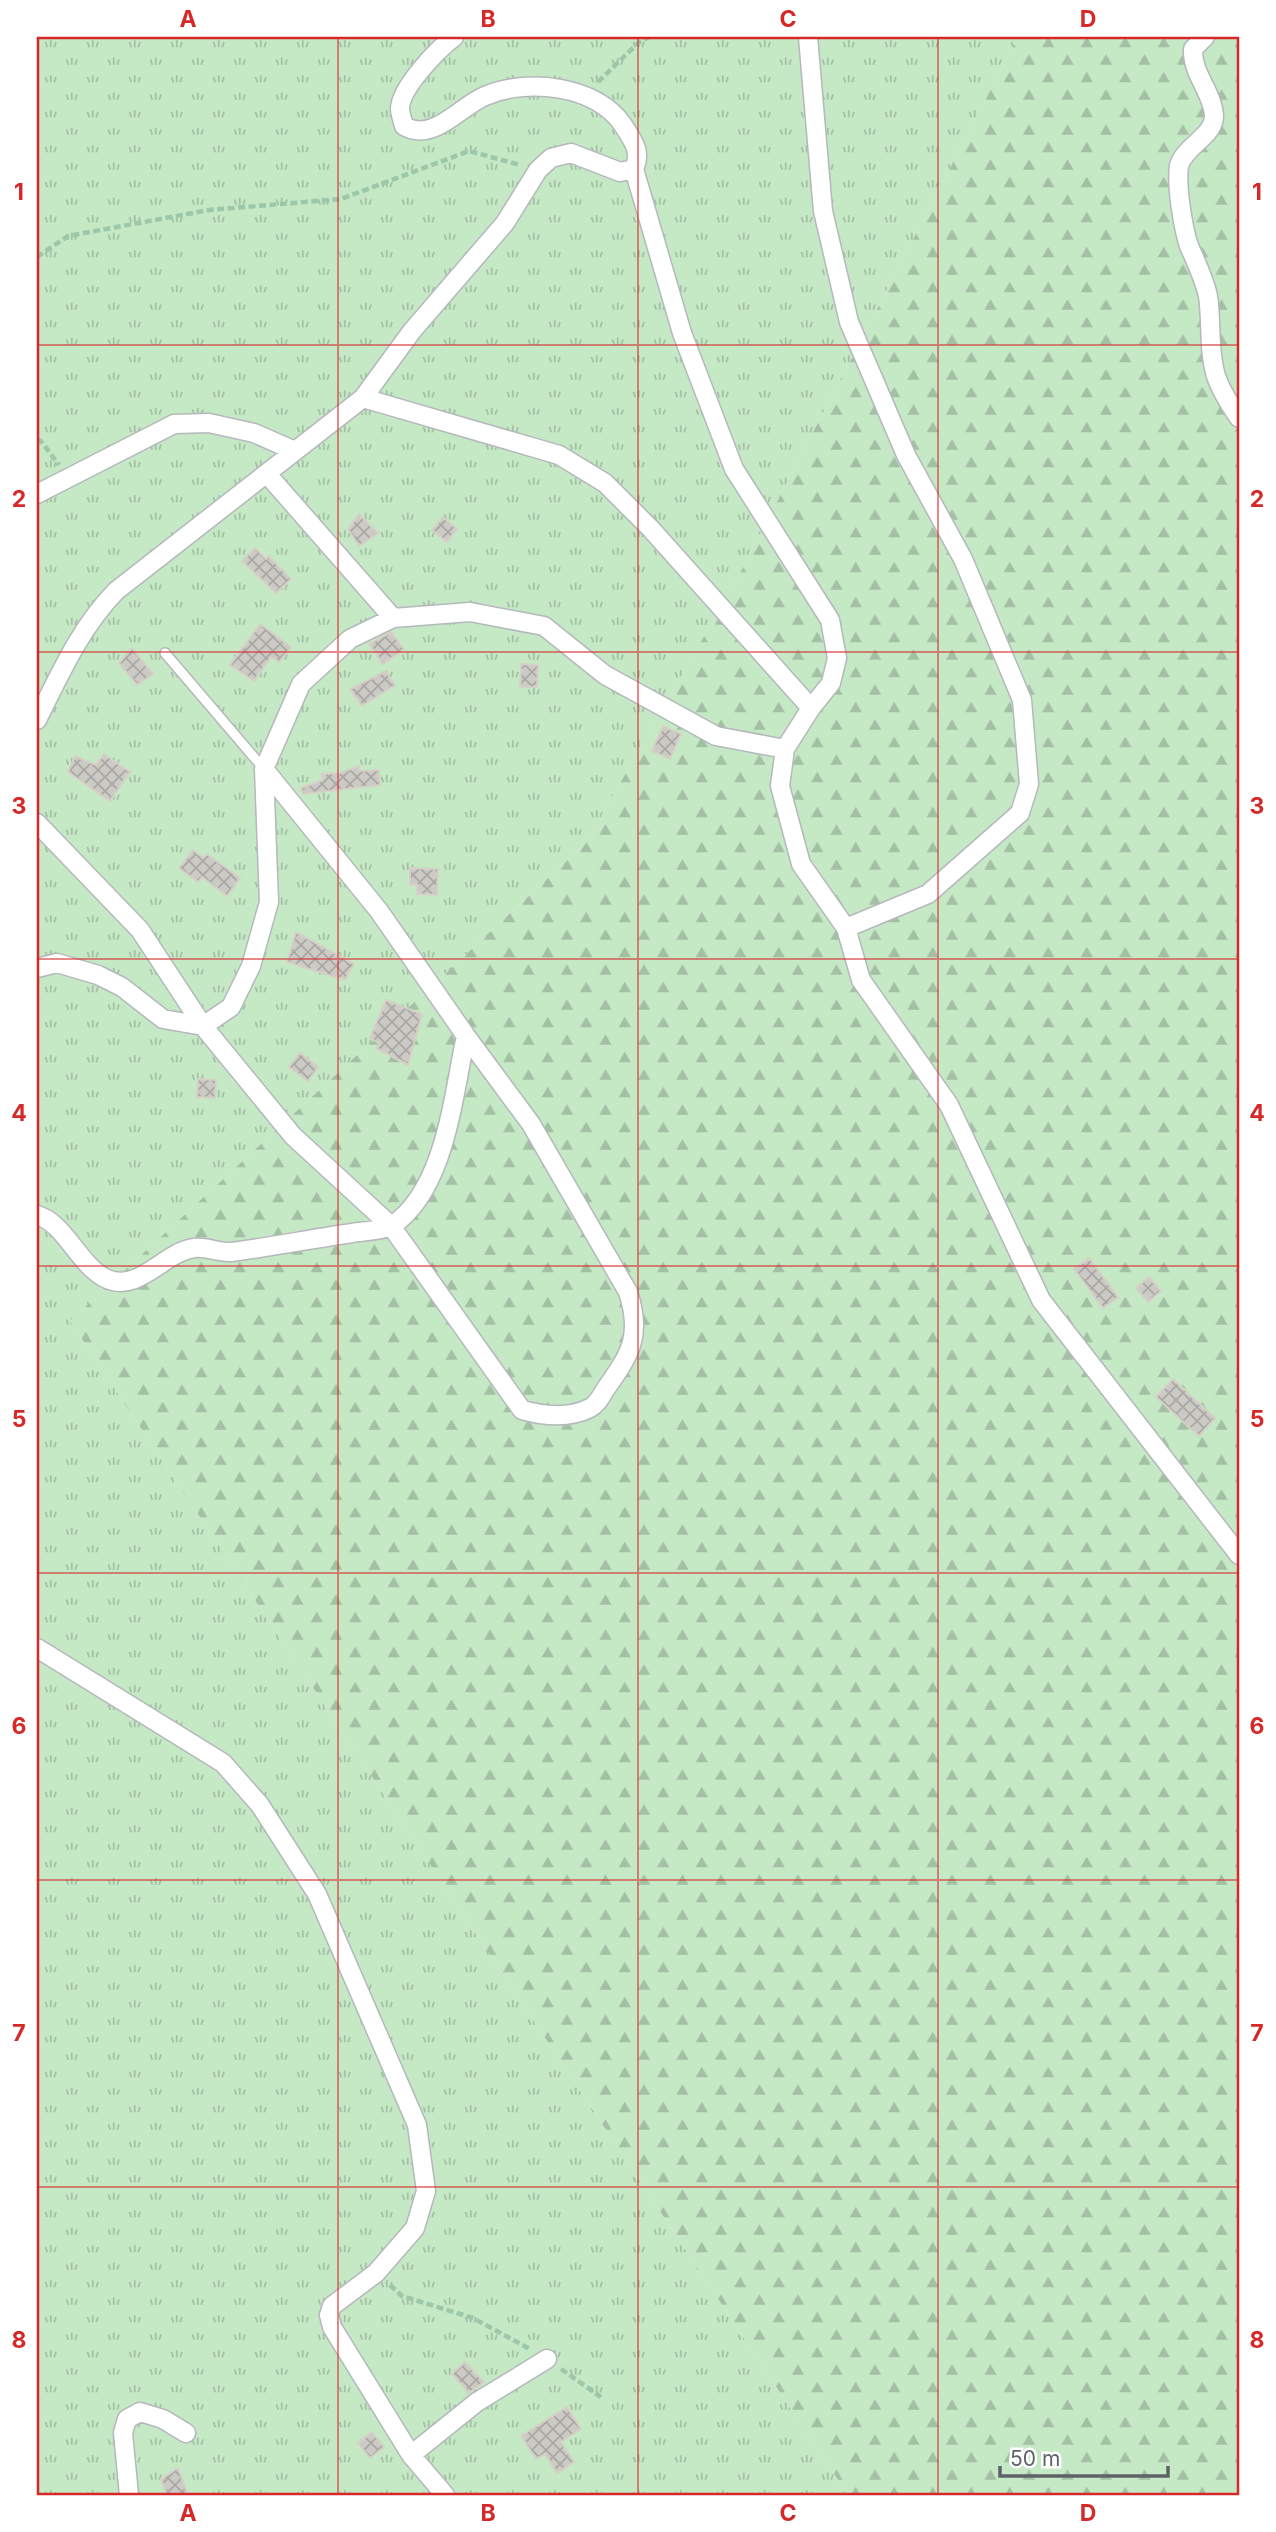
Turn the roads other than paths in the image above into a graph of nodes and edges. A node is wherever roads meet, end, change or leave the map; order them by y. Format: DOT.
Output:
graph roads {
  1 [pos="454,37"];
  2 [pos="808,37"];
  3 [pos="1205,37"];
  4 [pos="634,169"];
  5 [pos="363,398"];
  6 [pos="1239,418"];
  7 [pos="295,452"];
  8 [pos="267,474"];
  9 [pos="37,494"];
  10 [pos="393,618"];
  11 [pos="165,653"];
  12 [pos="811,708"];
  13 [pos="37,720"];
  14 [pos="785,748"];
  15 [pos="264,769"];
  16 [pos="37,823"];
  17 [pos="846,928"];
  18 [pos="37,968"];
  19 [pos="204,1026"];
  20 [pos="466,1036"];
  21 [pos="37,1215"];
  22 [pos="391,1226"];
  23 [pos="1239,1555"];
  24 [pos="37,1648"];
  25 [pos="547,2359"];
  26 [pos="186,2433"];
  27 [pos="411,2455"];
  28 [pos="128,2495"];
  29 [pos="446,2495"];
  1 -- 4 [label="street"];
  2 -- 17 [label="street"];
  3 -- 6 [label="street"];
  4 -- 5 [label="street"];
  4 -- 12 [label="street"];
  5 -- 7 [label="street"];
  5 -- 12 [label="street"];
  7 -- 8 [label="street"];
  7 -- 9 [label="street"];
  8 -- 10 [label="street"];
  8 -- 13 [label="street"];
  10 -- 14 [label="street"];
  10 -- 15 [label="street"];
  11 -- 15 [label="lane"];
  12 -- 14 [label="street"];
  14 -- 17 [label="street"];
  15 -- 19 [label="street"];
  15 -- 20 [label="street"];
  16 -- 19 [label="street"];
  17 -- 23 [label="street"];
  18 -- 19 [label="street"];
  19 -- 22 [label="street"];
  20 -- 22 [label="street"];
  20 -- 22 [label="street"];
  21 -- 22 [label="street"];
  24 -- 27 [label="street"];
  25 -- 27 [label="street"];
  26 -- 28 [label="street"];
  27 -- 29 [label="street"];
}
